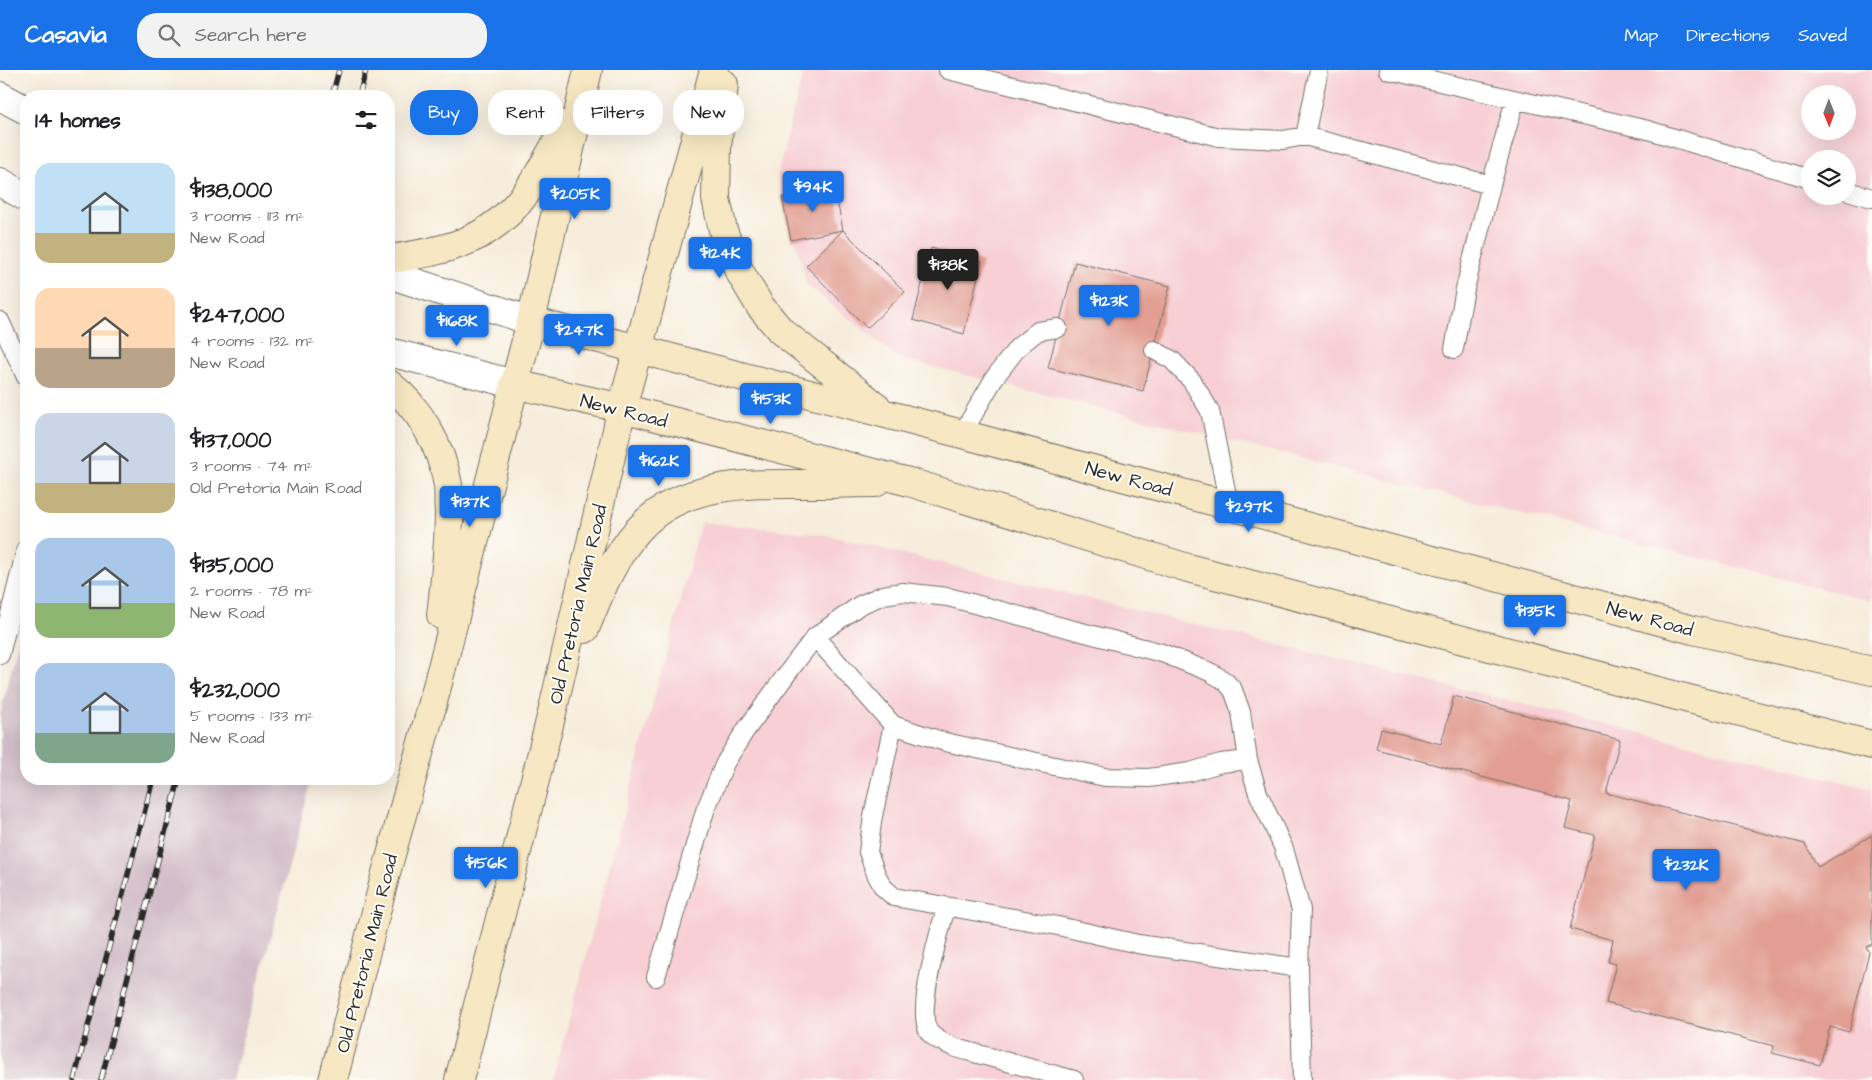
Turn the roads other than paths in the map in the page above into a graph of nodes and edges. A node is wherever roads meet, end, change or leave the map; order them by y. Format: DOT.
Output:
graph roads {
  1 [pos="588,70"];
  2 [pos="714,70"];
  3 [pos="726,70"];
  4 [pos="948,70"];
  5 [pos="1319,70"];
  6 [pos="1388,70"];
  7 [pos="583,90"];
  8 [pos="0,96"];
  9 [pos="1515,100"];
  10 [pos="20,107"];
  11 [pos="573,117"];
  12 [pos="573,132"];
  13 [pos="1305,136"];
  14 [pos="1801,176"];
  15 [pos="0,182"];
  16 [pos="1491,185"];
  17 [pos="1856,193"];
  18 [pos="20,194"];
  19 [pos="1872,198"];
  20 [pos="395,258"];
  21 [pos="395,276"];
  22 [pos="0,321"];
  23 [pos="531,321"];
  24 [pos="1058,328"];
  25 [pos="1454,349"];
  26 [pos="638,350"];
  27 [pos="1154,350"];
  28 [pos="395,354"];
  29 [pos="20,364"];
  30 [pos="514,384"];
  31 [pos="395,390"];
  32 [pos="622,408"];
  33 [pos="884,413"];
  34 [pos="962,434"];
  35 [pos="909,482"];
  36 [pos="1229,505"];
  37 [pos="20,573"];
  38 [pos="815,637"];
  39 [pos="0,655"];
  40 [pos="1872,671"];
  41 [pos="432,706"];
  42 [pos="553,709"];
  43 [pos="893,725"];
  44 [pos="1872,745"];
  45 [pos="1248,760"];
  46 [pos="946,907"];
  47 [pos="1300,968"];
  48 [pos="656,977"];
  49 [pos="333,1080"];
  50 [pos="459,1080"];
  51 [pos="1074,1080"];
  52 [pos="1302,1080"];
  1 -- 7 [label="main road, Old Pretoria Main Road"];
  2 -- 26 [label="main road, Old Pretoria Main Road"];
  3 -- 33 [label="main road"];
  4 -- 13 [label="lane"];
  5 -- 13 [label="lane"];
  6 -- 9 [label="lane"];
  8 -- 10 [label="street"];
  9 -- 14 [label="lane"];
  9 -- 16 [label="lane"];
  11 -- 20 [label="main road"];
  12 -- 23 [label="main road, Old Pretoria Main Road"];
  13 -- 16 [label="lane"];
  15 -- 18 [label="street"];
  16 -- 25 [label="lane"];
  17 -- 19 [label="lane"];
  21 -- 23 [label="street, New Road"];
  22 -- 29 [label="lane"];
  23 -- 26 [label="main road, New Road"];
  23 -- 30 [label="main road, Old Pretoria Main Road"];
  24 -- 34 [label="lane"];
  26 -- 32 [label="main road, Old Pretoria Main Road"];
  26 -- 33 [label="main road, New Road"];
  27 -- 36 [label="lane"];
  28 -- 30 [label="street, New Road"];
  30 -- 32 [label="main road, New Road"];
  30 -- 41 [label="main road, Old Pretoria Main Road"];
  31 -- 41 [label="main road"];
  32 -- 35 [label="main road, New Road"];
  32 -- 42 [label="main road, Old Pretoria Main Road"];
  33 -- 34 [label="main road, New Road"];
  34 -- 36 [label="main road, New Road"];
  35 -- 42 [label="main road"];
  35 -- 44 [label="main road, New Road"];
  36 -- 40 [label="main road, New Road"];
  37 -- 39 [label="lane"];
  38 -- 43 [label="lane"];
  38 -- 45 [label="lane"];
  38 -- 48 [label="lane"];
  41 -- 49 [label="main road, Old Pretoria Main Road"];
  42 -- 50 [label="main road, Old Pretoria Main Road"];
  43 -- 45 [label="lane"];
  43 -- 46 [label="lane"];
  45 -- 47 [label="lane"];
  46 -- 47 [label="lane"];
  46 -- 51 [label="lane"];
  47 -- 52 [label="lane"];
}
